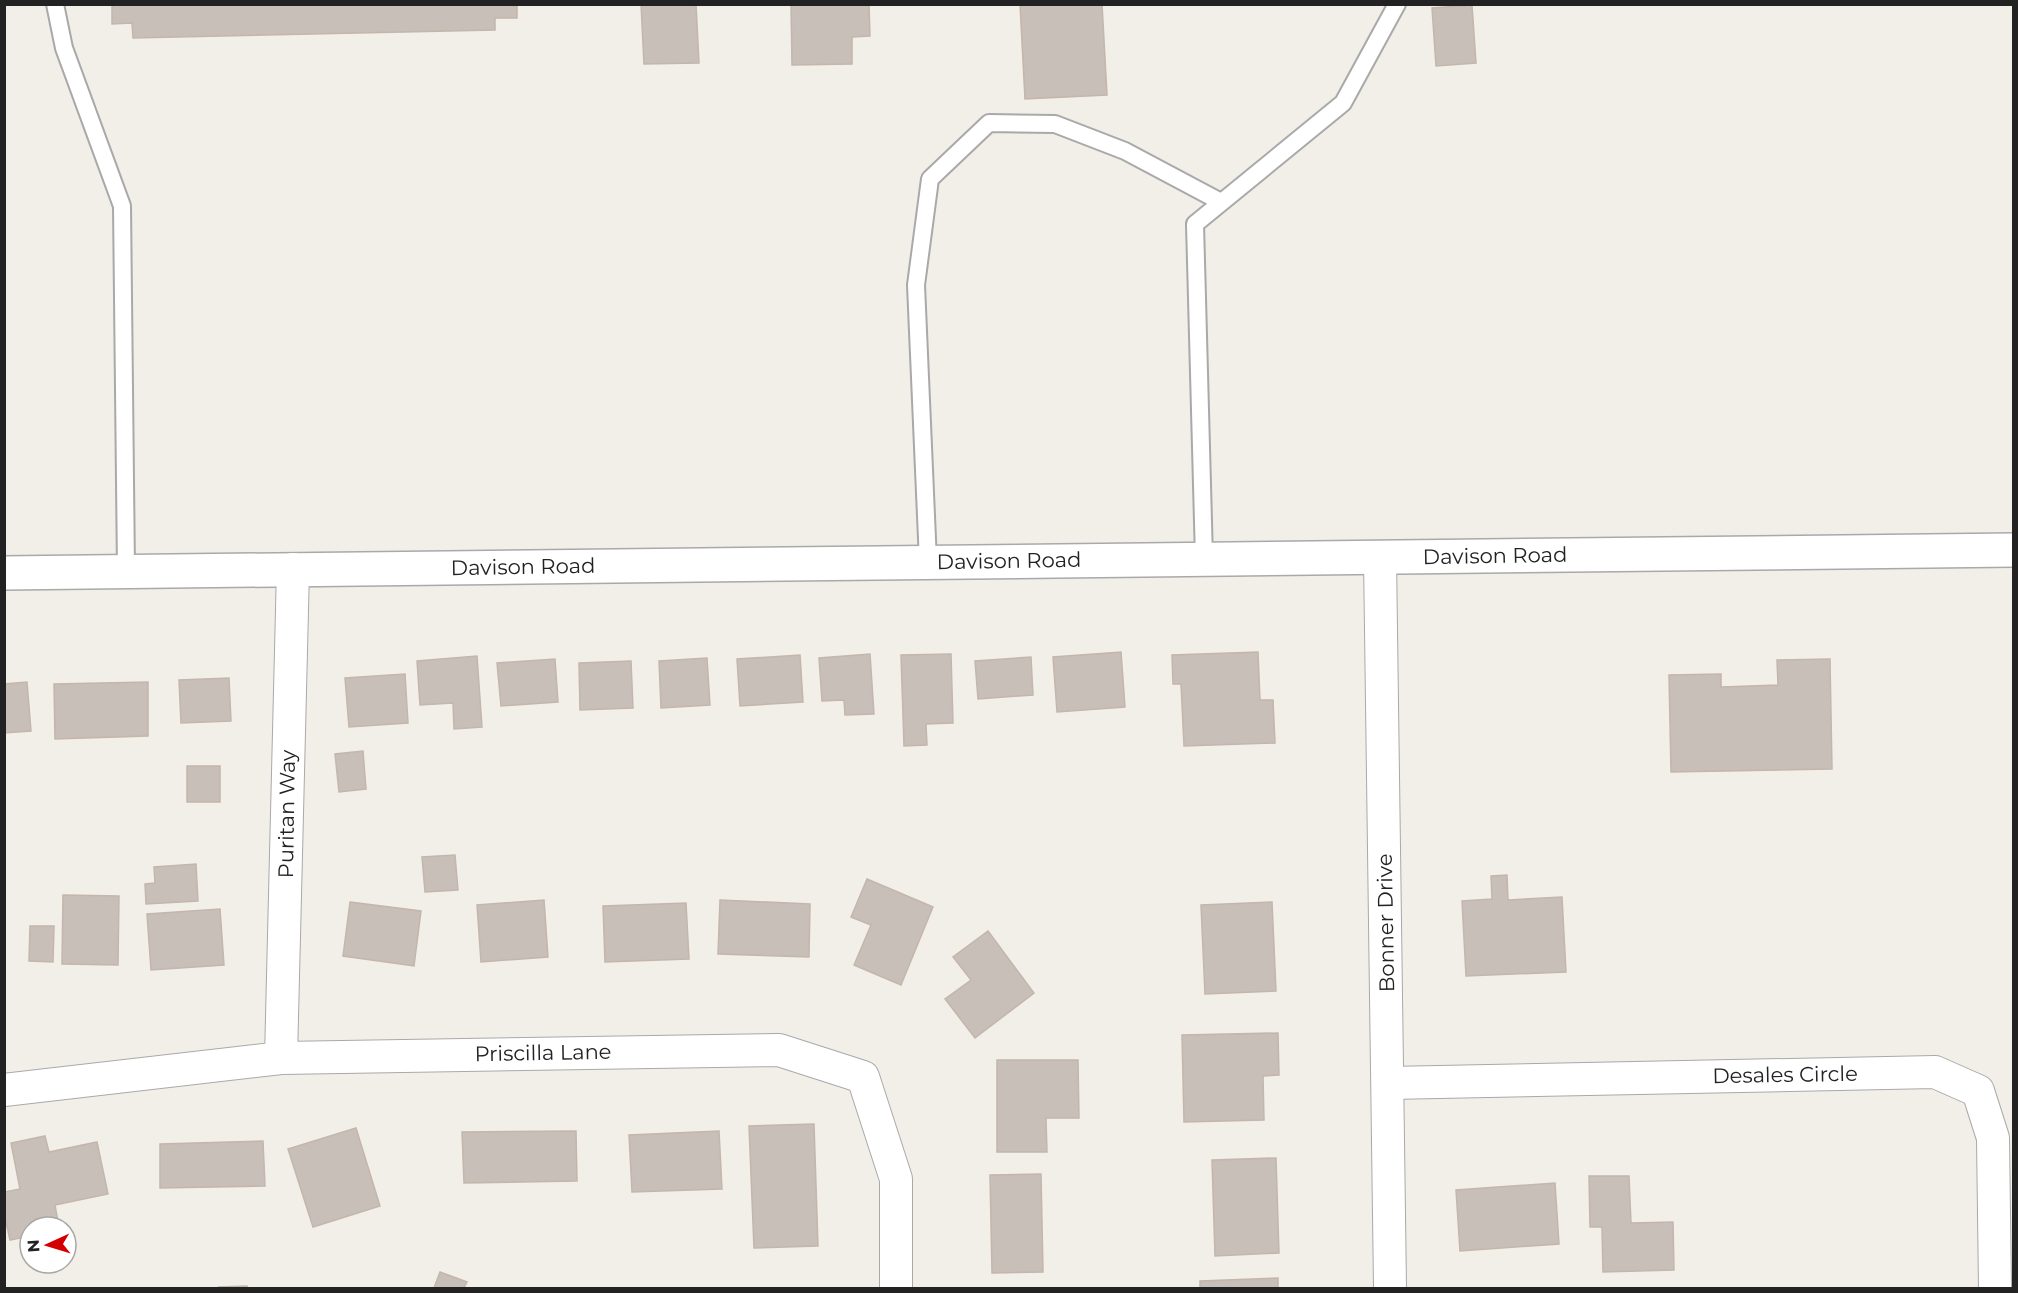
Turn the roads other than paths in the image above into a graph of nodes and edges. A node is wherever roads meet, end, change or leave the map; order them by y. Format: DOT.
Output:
graph roads {
  1 [pos="55,4"];
  2 [pos="1397,4"];
  3 [pos="1221,202"];
  4 [pos="2013,550"];
  5 [pos="1380,557"];
  6 [pos="1204,559"];
  7 [pos="928,562"];
  8 [pos="293,569"];
  9 [pos="126,571"];
  10 [pos="4,573"];
  11 [pos="281,1058"];
  12 [pos="1389,1083"];
  13 [pos="4,1090"];
  14 [pos="896,1288"];
  15 [pos="1390,1288"];
  16 [pos="1995,1288"];
  1 -- 9 [label="lane"];
  2 -- 3 [label="lane"];
  3 -- 6 [label="lane"];
  3 -- 7 [label="lane"];
  4 -- 5 [label="street, Davison Road"];
  5 -- 6 [label="street, Davison Road"];
  5 -- 12 [label="street, Bonner Drive"];
  6 -- 7 [label="street, Davison Road"];
  7 -- 8 [label="street, Davison Road"];
  8 -- 9 [label="street, Davison Road"];
  8 -- 11 [label="street, Puritan Way"];
  9 -- 10 [label="street, Davison Road"];
  11 -- 13 [label="street, Priscilla Lane"];
  11 -- 14 [label="street, Priscilla Lane"];
  12 -- 15 [label="street, Bonner Drive"];
  12 -- 16 [label="street, Desales Circle"];
}
